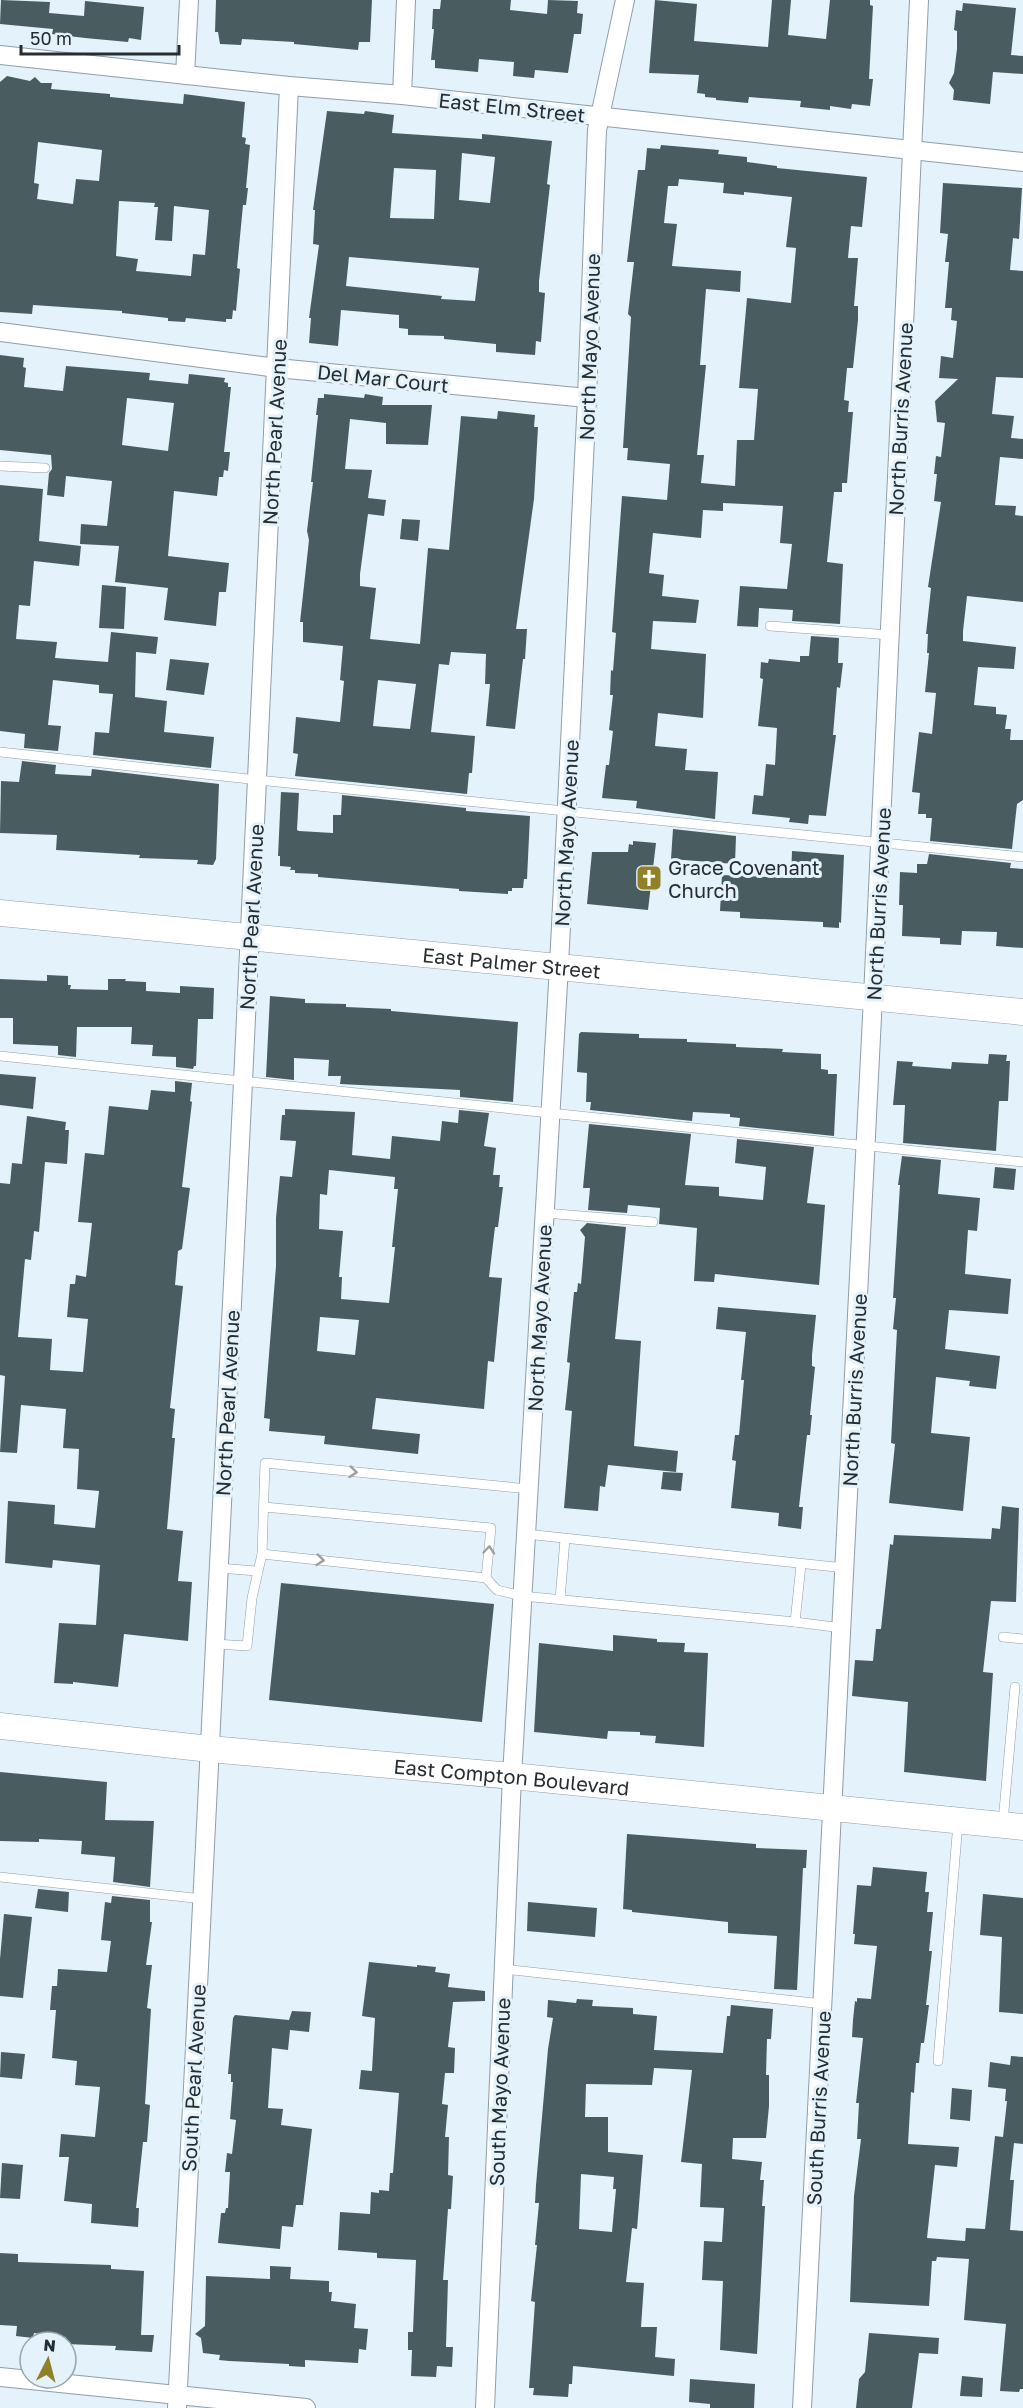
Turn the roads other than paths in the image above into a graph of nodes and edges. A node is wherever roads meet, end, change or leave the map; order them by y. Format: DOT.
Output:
graph roads {
  1 [pos="189,0"];
  2 [pos="406,0"];
  3 [pos="625,0"];
  4 [pos="919,0"];
  5 [pos="0,55"];
  6 [pos="185,75"];
  7 [pos="289,86"];
  8 [pos="402,95"];
  9 [pos="599,116"];
  10 [pos="912,151"];
  11 [pos="1023,162"];
  12 [pos="0,332"];
  13 [pos="277,368"];
  14 [pos="587,398"];
  15 [pos="0,465"];
  16 [pos="45,468"];
  17 [pos="770,626"];
  18 [pos="890,635"];
  19 [pos="0,752"];
  20 [pos="258,780"];
  21 [pos="567,810"];
  22 [pos="880,842"];
  23 [pos="1023,857"];
  24 [pos="0,913"];
  25 [pos="250,939"];
  26 [pos="559,966"];
  27 [pos="873,997"];
  28 [pos="1023,1012"];
  29 [pos="0,1056"];
  30 [pos="243,1082"];
  31 [pos="551,1113"];
  32 [pos="866,1145"];
  33 [pos="1023,1162"];
  34 [pos="545,1213"];
  35 [pos="654,1222"];
  36 [pos="529,1489"];
  37 [pos="264,1507"];
  38 [pos="526,1534"];
  39 [pos="565,1539"];
  40 [pos="262,1554"];
  41 [pos="801,1565"];
  42 [pos="219,1568"];
  43 [pos="845,1568"];
  44 [pos="258,1571"];
  45 [pos="486,1578"];
  46 [pos="522,1596"];
  47 [pos="560,1599"];
  48 [pos="795,1622"];
  49 [pos="842,1628"];
  50 [pos="1003,1637"];
  51 [pos="1023,1639"];
  52 [pos="215,1644"];
  53 [pos="1015,1687"];
  54 [pos="0,1726"];
  55 [pos="210,1749"];
  56 [pos="512,1776"];
  57 [pos="833,1808"];
  58 [pos="958,1821"];
  59 [pos="1013,1826"];
  60 [pos="0,1877"];
  61 [pos="202,1899"];
  62 [pos="504,1969"];
  63 [pos="823,2004"];
  64 [pos="938,2061"];
  65 [pos="0,2377"];
  66 [pos="177,2402"];
  67 [pos="306,2408"];
  68 [pos="485,2408"];
  69 [pos="802,2408"];
  1 -- 6 [label="street"];
  2 -- 8 [label="street"];
  3 -- 9 [label="street, North Mayo Avenue"];
  4 -- 10 [label="street, North Burris Avenue"];
  5 -- 6 [label="street, East Elm Street"];
  6 -- 7 [label="street, East Elm Street"];
  7 -- 8 [label="street, East Elm Street"];
  7 -- 13 [label="street, North Pearl Avenue"];
  8 -- 9 [label="street, East Elm Street"];
  9 -- 10 [label="street, East Elm Street"];
  9 -- 14 [label="street, North Mayo Avenue"];
  10 -- 11 [label="street, East Elm Street"];
  10 -- 18 [label="street, North Burris Avenue"];
  12 -- 13 [label="street, Del Mar Court"];
  13 -- 14 [label="street, Del Mar Court"];
  13 -- 20 [label="street, North Pearl Avenue"];
  14 -- 21 [label="street, North Mayo Avenue"];
  15 -- 16 [label="lane"];
  17 -- 18 [label="lane"];
  18 -- 22 [label="street, North Burris Avenue"];
  19 -- 20 [label="lane"];
  20 -- 21 [label="lane"];
  20 -- 25 [label="street, North Pearl Avenue"];
  21 -- 22 [label="lane"];
  21 -- 26 [label="street, North Mayo Avenue"];
  22 -- 23 [label="lane"];
  22 -- 27 [label="street, North Burris Avenue"];
  24 -- 25 [label="main road, East Palmer Street"];
  25 -- 26 [label="main road, East Palmer Street"];
  25 -- 30 [label="street, North Pearl Avenue"];
  26 -- 27 [label="main road, East Palmer Street"];
  26 -- 31 [label="street, North Mayo Avenue"];
  27 -- 28 [label="main road, East Palmer Street"];
  27 -- 32 [label="street, North Burris Avenue"];
  29 -- 30 [label="lane"];
  30 -- 31 [label="lane"];
  30 -- 42 [label="street, North Pearl Avenue"];
  31 -- 32 [label="lane"];
  31 -- 34 [label="street, North Mayo Avenue"];
  32 -- 33 [label="lane"];
  32 -- 43 [label="street, North Burris Avenue"];
  34 -- 35 [label="lane"];
  34 -- 36 [label="street, North Mayo Avenue"];
  37 -- 36 [label="lane, one-way"];
  36 -- 38 [label="street, North Mayo Avenue"];
  37 -- 40 [label="lane"];
  45 -- 37 [label="lane, one-way"];
  38 -- 39 [label="lane"];
  38 -- 46 [label="street, North Mayo Avenue"];
  39 -- 41 [label="lane"];
  39 -- 47 [label="lane"];
  40 -- 44 [label="lane"];
  40 -- 45 [label="lane, one-way"];
  41 -- 43 [label="lane"];
  41 -- 48 [label="lane"];
  42 -- 44 [label="lane"];
  42 -- 52 [label="street, North Pearl Avenue"];
  43 -- 49 [label="street, North Burris Avenue"];
  44 -- 52 [label="lane"];
  45 -- 46 [label="lane"];
  46 -- 47 [label="lane"];
  46 -- 56 [label="street, North Mayo Avenue"];
  47 -- 48 [label="lane"];
  48 -- 49 [label="lane"];
  49 -- 57 [label="street, North Burris Avenue"];
  50 -- 51 [label="lane"];
  52 -- 55 [label="street, North Pearl Avenue"];
  53 -- 59 [label="lane"];
  54 -- 55 [label="main road, East Compton Boulevard"];
  55 -- 56 [label="main road, East Compton Boulevard"];
  55 -- 61 [label="street, South Pearl Avenue"];
  56 -- 57 [label="main road, East Compton Boulevard"];
  56 -- 62 [label="street, South Mayo Avenue"];
  57 -- 58 [label="main road, East Compton Boulevard"];
  57 -- 63 [label="street, South Burris Avenue"];
  58 -- 59 [label="main road, East Compton Boulevard"];
  58 -- 64 [label="lane"];
  60 -- 61 [label="lane"];
  61 -- 66 [label="street, South Pearl Avenue"];
  62 -- 63 [label="lane"];
  62 -- 68 [label="street, South Mayo Avenue"];
  63 -- 69 [label="street, South Burris Avenue"];
  65 -- 66 [label="street"];
  66 -- 67 [label="street"];
}
